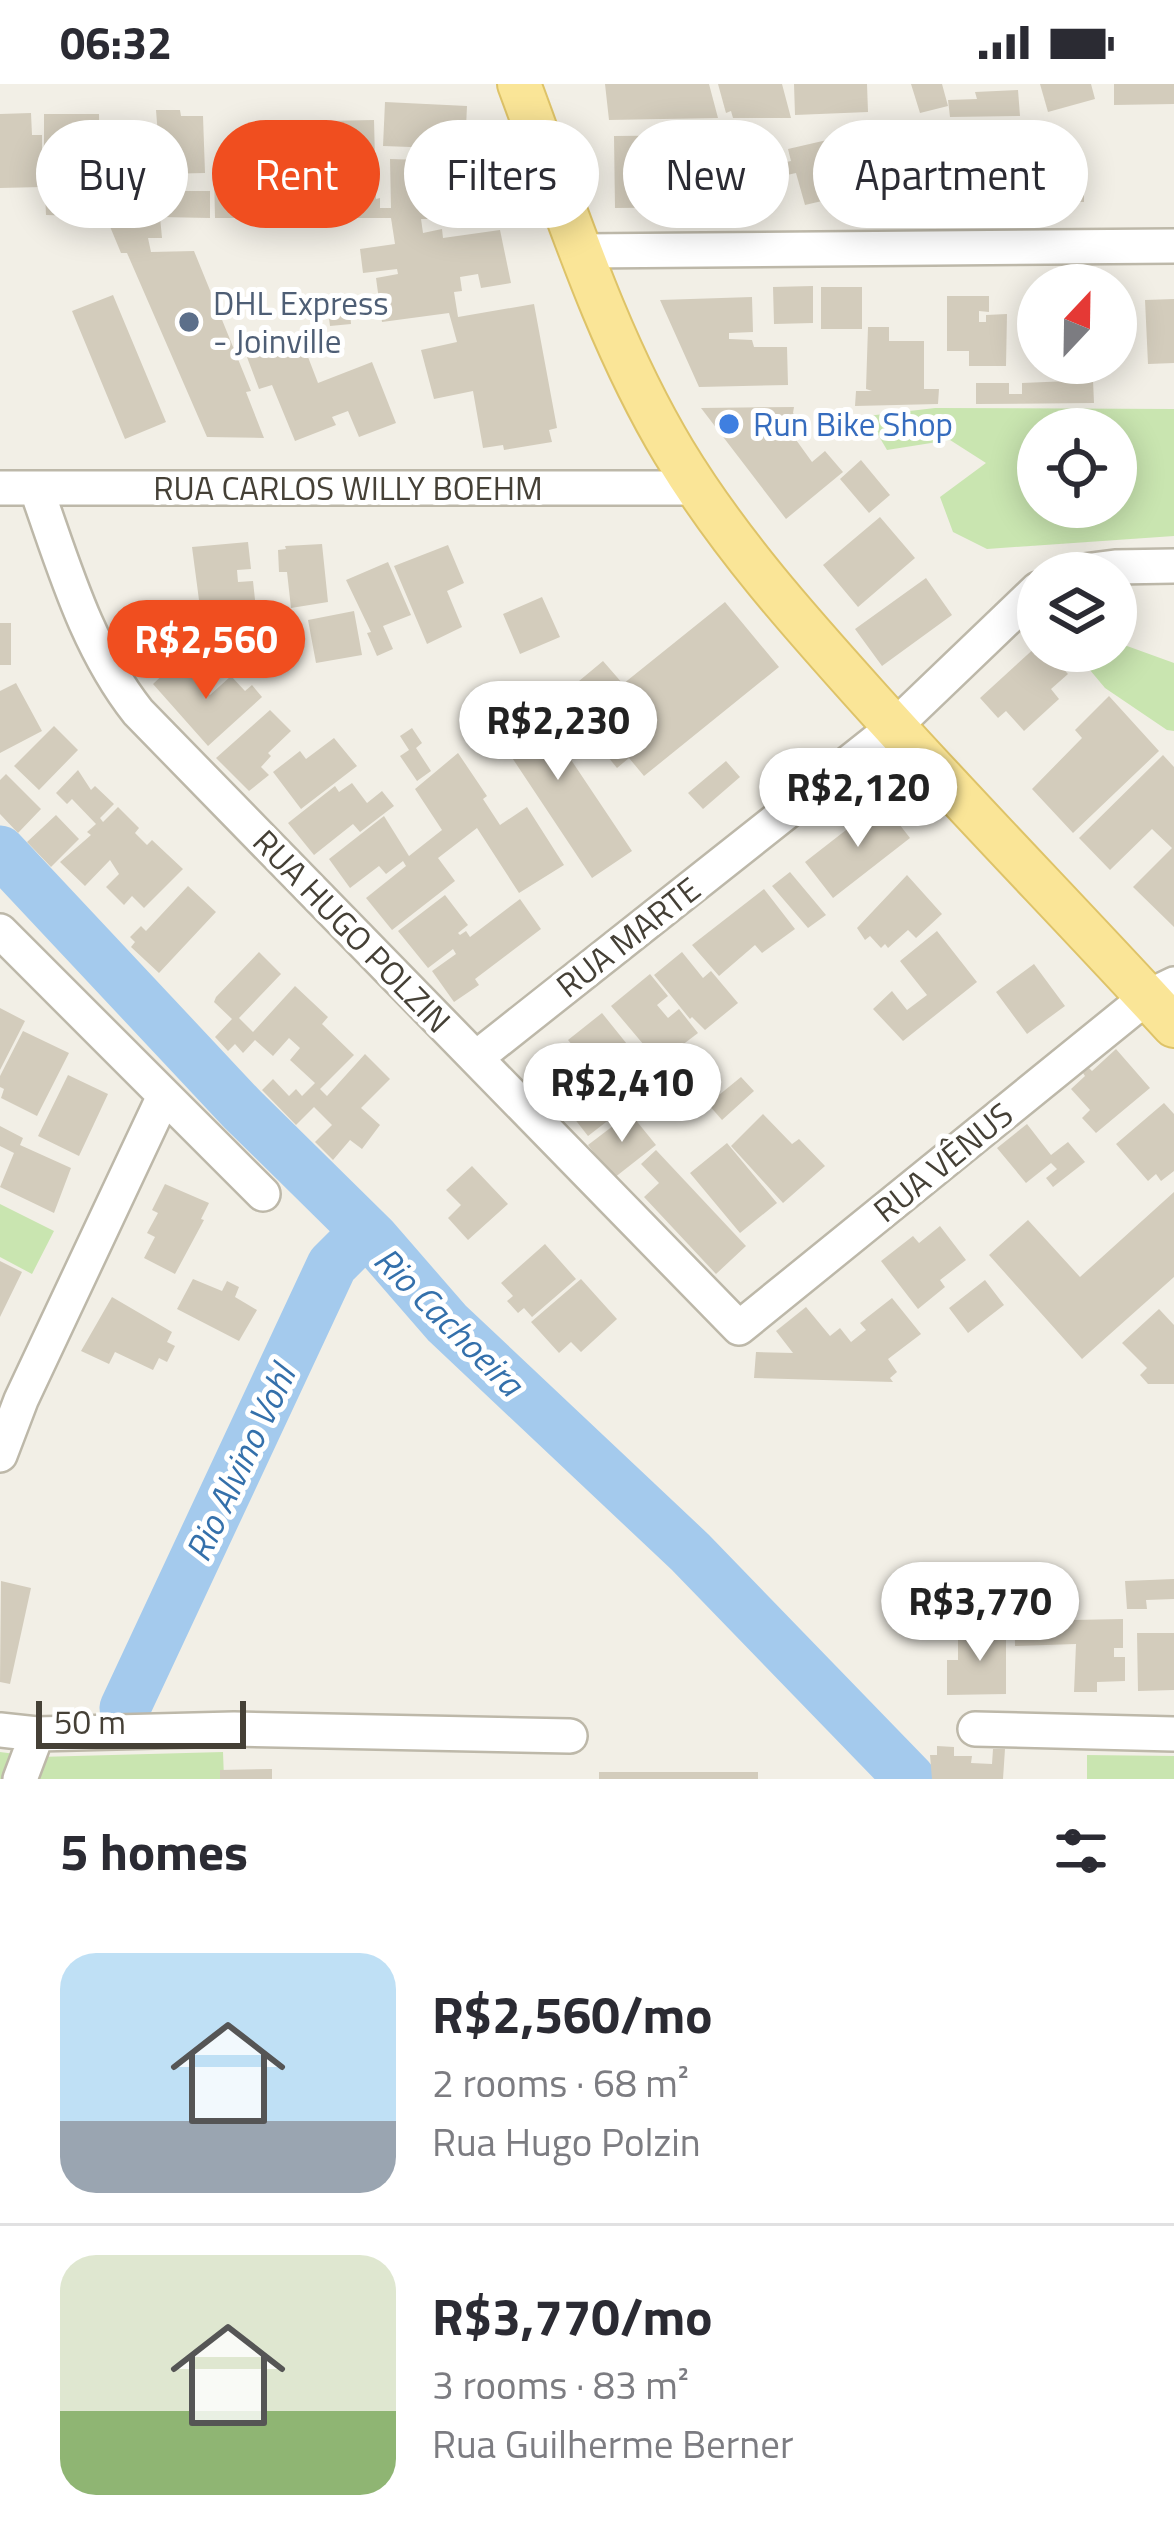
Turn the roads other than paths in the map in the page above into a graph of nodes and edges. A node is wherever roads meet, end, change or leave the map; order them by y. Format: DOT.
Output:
graph roads {
  1 [pos="519,84"];
  2 [pos="1174,246"];
  3 [pos="582,251"];
  4 [pos="0,488"];
  5 [pos="36,488"];
  6 [pos="696,488"];
  7 [pos="1174,566"];
  8 [pos="1137,567"];
  9 [pos="1017,609"];
  10 [pos="894,727"];
  11 [pos="0,931"];
  12 [pos="1165,1002"];
  13 [pos="476,1058"];
  14 [pos="164,1096"];
  15 [pos="263,1194"];
  16 [pos="739,1328"];
  17 [pos="0,1454"];
  18 [pos="974,1729"];
  19 [pos="0,1730"];
  20 [pos="37,1734"];
  21 [pos="1174,1734"];
  22 [pos="570,1736"];
  23 [pos="20,1779"];
  1 -- 3 [label="main road"];
  2 -- 3 [label="street"];
  3 -- 6 [label="main road"];
  4 -- 5 [label="street, RUA CARLOS WILLY BOEHM"];
  5 -- 6 [label="street, RUA CARLOS WILLY BOEHM"];
  5 -- 13 [label="street, RUA HUGO POLZIN"];
  6 -- 10 [label="main road"];
  7 -- 8 [label="street"];
  9 -- 10 [label="street, RUA MARTE"];
  10 -- 12 [label="main road"];
  10 -- 13 [label="street, RUA MARTE"];
  11 -- 14 [label="street"];
  12 -- 16 [label="street, RUA VÊNUS"];
  13 -- 16 [label="street, RUA HUGO POLZIN"];
  14 -- 15 [label="street"];
  14 -- 17 [label="street"];
  18 -- 21 [label="street"];
  19 -- 20 [label="street"];
  20 -- 22 [label="street"];
  20 -- 23 [label="street"];
}
